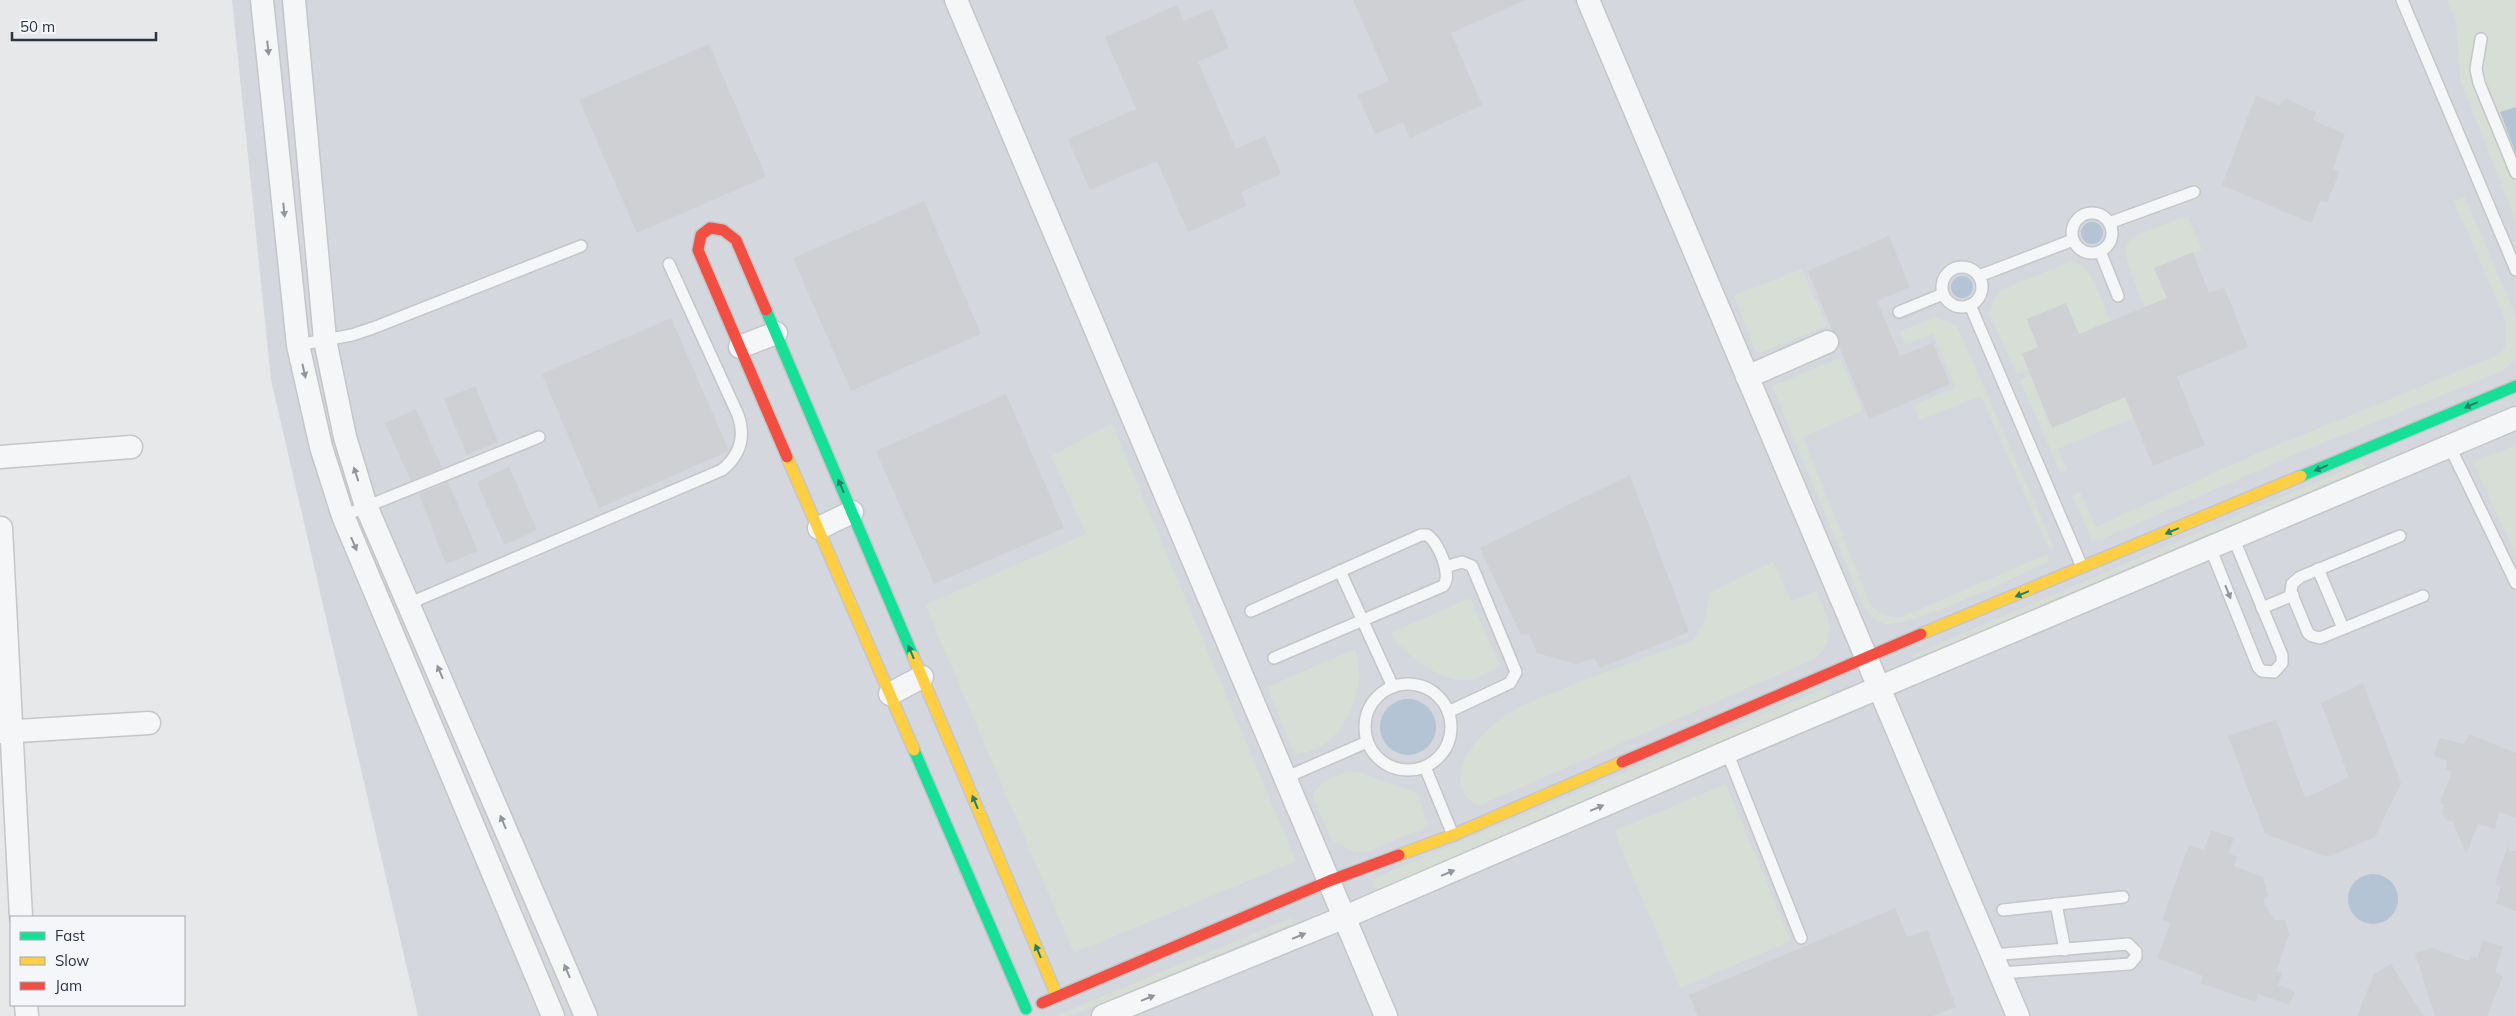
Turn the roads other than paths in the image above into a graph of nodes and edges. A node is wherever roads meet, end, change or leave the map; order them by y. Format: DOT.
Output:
graph roads {
  1 [pos="262,0"];
  2 [pos="294,0"];
  3 [pos="956,0"];
  4 [pos="1588,0"];
  5 [pos="2402,0"];
  6 [pos="2481,39"];
  7 [pos="2516,173"];
  8 [pos="2194,192"];
  9 [pos="2109,223"];
  10 [pos="2073,240"];
  11 [pos="581,246"];
  12 [pos="2100,251"];
  13 [pos="669,264"];
  14 [pos="2516,270"];
  15 [pos="1979,276"];
  16 [pos="1943,294"];
  17 [pos="2118,296"];
  18 [pos="1970,305"];
  19 [pos="1899,312"];
  20 [pos="776,333"];
  21 [pos="325,340"];
  22 [pos="1827,342"];
  23 [pos="298,345"];
  24 [pos="740,347"];
  25 [pos="1748,377"];
  26 [pos="2516,386"];
  27 [pos="2516,418"];
  28 [pos="539,437"];
  29 [pos="2449,445"];
  30 [pos="131,447"];
  31 [pos="2371,447"];
  32 [pos="0,457"];
  33 [pos="2384,472"];
  34 [pos="366,506"];
  35 [pos="852,512"];
  36 [pos="343,516"];
  37 [pos="1,528"];
  38 [pos="819,528"];
  39 [pos="2400,536"];
  40 [pos="2233,537"];
  41 [pos="2210,547"];
  42 [pos="1445,567"];
  43 [pos="2082,569"];
  44 [pos="2318,569"];
  45 [pos="1340,571"];
  46 [pos="2516,583"];
  47 [pos="2293,595"];
  48 [pos="2422,596"];
  49 [pos="410,603"];
  50 [pos="2262,608"];
  51 [pos="1251,611"];
  52 [pos="1363,620"];
  53 [pos="2344,628"];
  54 [pos="1866,657"];
  55 [pos="1274,658"];
  56 [pos="922,677"];
  57 [pos="1393,687"];
  58 [pos="1879,687"];
  59 [pos="890,694"];
  60 [pos="1448,712"];
  61 [pos="149,722"];
  62 [pos="5,732"];
  63 [pos="1367,742"];
  64 [pos="1727,752"];
  65 [pos="1425,767"];
  66 [pos="1287,777"];
  67 [pos="1453,835"];
  68 [pos="1329,882"];
  69 [pos="2123,897"];
  70 [pos="2056,904"];
  71 [pos="2003,910"];
  72 [pos="21,916"];
  73 [pos="1345,917"];
  74 [pos="1801,938"];
  75 [pos="2066,950"];
  76 [pos="1996,964"];
  77 [pos="1057,996"];
  78 [pos="553,1016"];
  79 [pos="586,1016"];
  80 [pos="1103,1016"];
  81 [pos="1386,1016"];
  82 [pos="2018,1016"];
  1 -- 23 [label="street, one-way"];
  2 -- 21 [label="street"];
  3 -- 66 [label="street"];
  4 -- 25 [label="street"];
  5 -- 14 [label="lane"];
  6 -- 7 [label="lane"];
  8 -- 9 [label="lane"];
  9 -- 10 [label="lane"];
  9 -- 12 [label="lane"];
  10 -- 12 [label="lane"];
  10 -- 15 [label="lane"];
  11 -- 21 [label="lane"];
  12 -- 17 [label="lane"];
  13 -- 49 [label="lane"];
  15 -- 16 [label="lane"];
  15 -- 18 [label="lane"];
  16 -- 18 [label="lane"];
  16 -- 19 [label="lane"];
  18 -- 43 [label="lane"];
  20 -- 24 [label="street"];
  20 -- 24 [label="street"];
  35 -- 20 [label="street, one-way"];
  21 -- 23 [label="lane"];
  34 -- 21 [label="street, one-way"];
  22 -- 25 [label="street"];
  23 -- 36 [label="street, one-way"];
  24 -- 38 [label="street"];
  25 -- 54 [label="street"];
  26 -- 31 [label="street, one-way"];
  27 -- 29 [label="street"];
  28 -- 34 [label="lane"];
  29 -- 33 [label="street"];
  29 -- 46 [label="lane"];
  30 -- 32 [label="street"];
  31 -- 33 [label="street"];
  31 -- 43 [label="street, one-way"];
  33 -- 40 [label="street"];
  34 -- 36 [label="lane"];
  34 -- 49 [label="street"];
  35 -- 38 [label="street"];
  56 -- 35 [label="street, one-way"];
  36 -- 78 [label="street, one-way"];
  37 -- 62 [label="street"];
  38 -- 59 [label="street"];
  39 -- 44 [label="lane"];
  40 -- 41 [label="street"];
  40 -- 50 [label="lane"];
  41 -- 50 [label="lane, one-way"];
  41 -- 58 [label="street"];
  42 -- 45 [label="lane"];
  42 -- 52 [label="lane"];
  42 -- 60 [label="lane"];
  43 -- 54 [label="street, one-way"];
  44 -- 47 [label="lane"];
  44 -- 53 [label="lane"];
  45 -- 51 [label="lane"];
  45 -- 52 [label="lane"];
  47 -- 50 [label="lane"];
  47 -- 53 [label="lane"];
  48 -- 53 [label="lane"];
  79 -- 49 [label="street, one-way"];
  52 -- 55 [label="lane"];
  52 -- 57 [label="lane"];
  54 -- 58 [label="street"];
  54 -- 67 [label="street"];
  56 -- 59 [label="street"];
  77 -- 56 [label="street, one-way"];
  57 -- 60 [label="lane"];
  57 -- 63 [label="lane"];
  58 -- 64 [label="street"];
  58 -- 76 [label="street"];
  59 -- 77 [label="street"];
  60 -- 65 [label="lane"];
  61 -- 62 [label="street"];
  62 -- 72 [label="street"];
  63 -- 65 [label="lane"];
  63 -- 66 [label="lane"];
  73 -- 64 [label="street, one-way"];
  64 -- 74 [label="lane"];
  65 -- 67 [label="lane"];
  66 -- 68 [label="street"];
  67 -- 68 [label="street"];
  68 -- 73 [label="street"];
  68 -- 77 [label="street"];
  69 -- 70 [label="lane"];
  70 -- 71 [label="lane"];
  70 -- 75 [label="lane"];
  80 -- 73 [label="street, one-way"];
  73 -- 81 [label="street"];
  75 -- 76 [label="lane"];
  75 -- 76 [label="lane"];
  76 -- 82 [label="street"];
}
